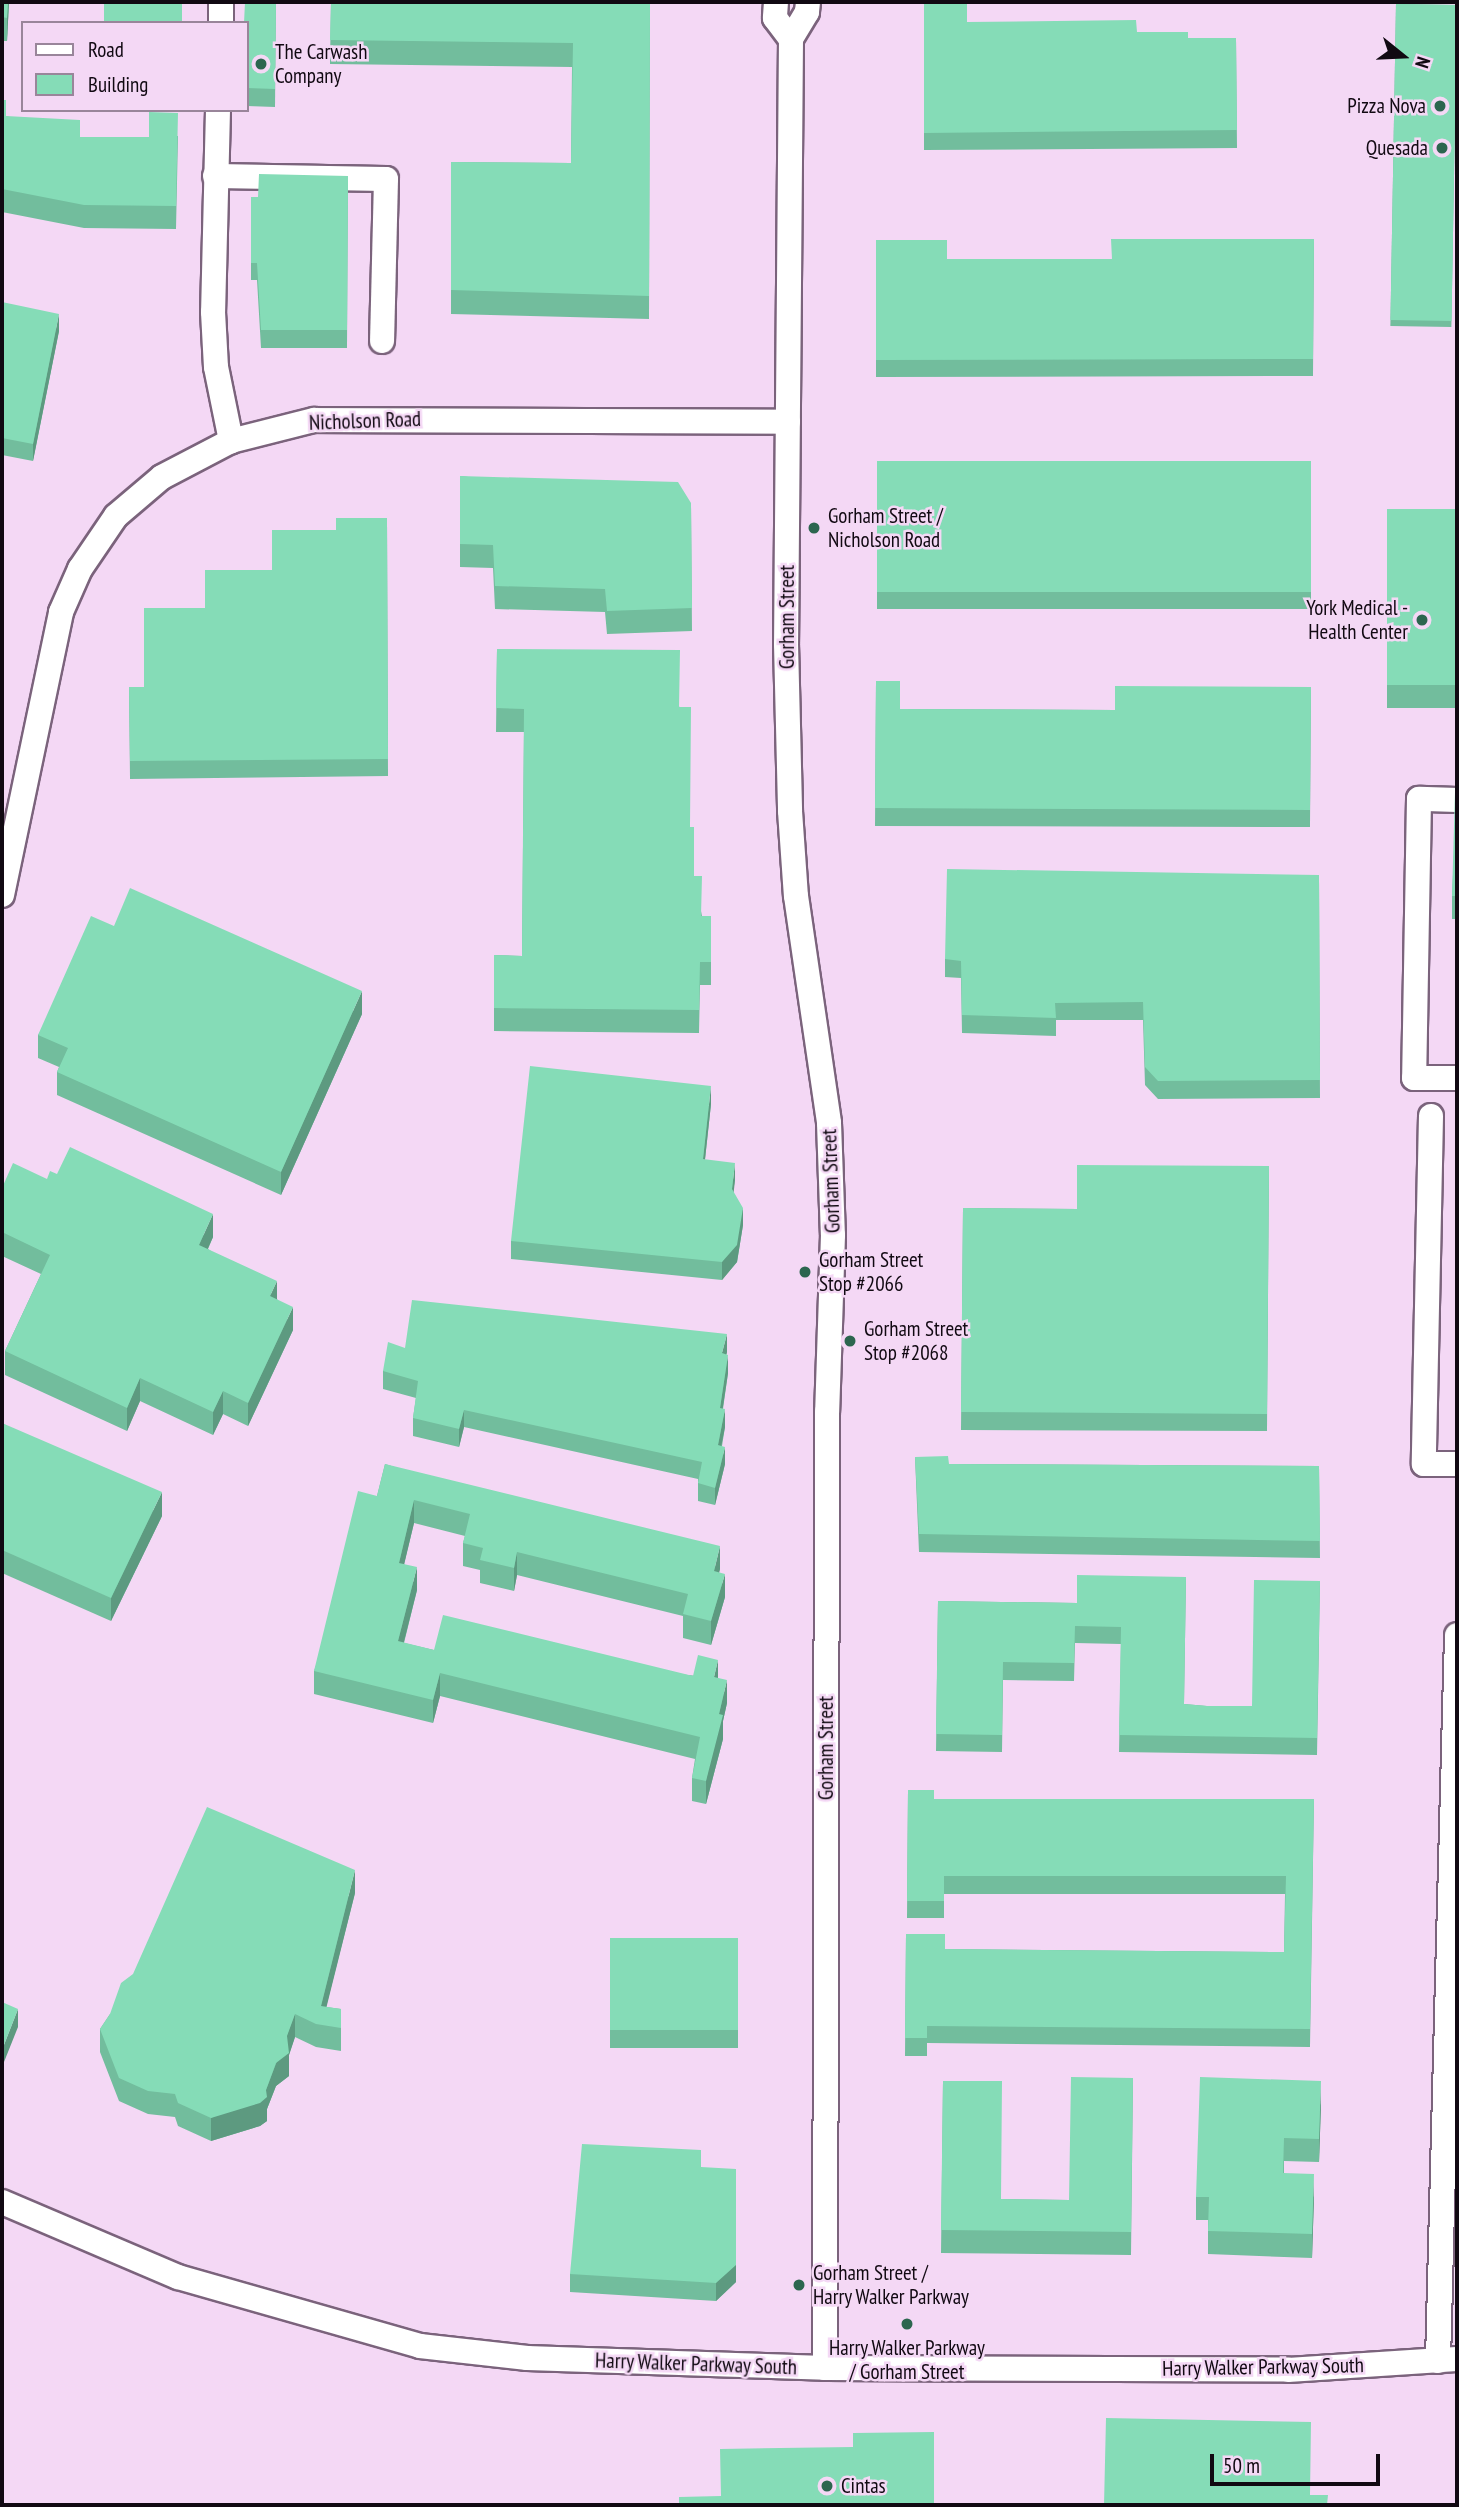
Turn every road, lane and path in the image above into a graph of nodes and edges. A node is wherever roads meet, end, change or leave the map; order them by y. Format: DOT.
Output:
graph roads {
  1 [pos="221,2"];
  2 [pos="776,2"];
  3 [pos="808,2"];
  4 [pos="221,21"];
  5 [pos="791,39"];
  6 [pos="218,112"];
  7 [pos="215,176"];
  8 [pos="382,341"];
  9 [pos="788,422"];
  10 [pos="231,441"];
  11 [pos="1457,800"];
  12 [pos="2,895"];
  13 [pos="1457,1078"];
  14 [pos="1431,1115"];
  15 [pos="1457,1464"];
  16 [pos="1457,1635"];
  17 [pos="1450,2123"];
  18 [pos="1449,2181"];
  19 [pos="2,2202"];
  20 [pos="1449,2237"];
  21 [pos="1448,2360"];
  22 [pos="825,2368"];
  1 -- 4 [label="street"];
  2 -- 5 [label="street, Gorham Street"];
  3 -- 5 [label="street, Gorham Street"];
  5 -- 9 [label="street, Gorham Street"];
  6 -- 7 [label="street"];
  7 -- 8 [label="street"];
  7 -- 10 [label="street"];
  9 -- 10 [label="street, Nicholson Road"];
  9 -- 22 [label="street, Gorham Street"];
  10 -- 12 [label="street, Nicholson Road"];
  11 -- 13 [label="street"];
  14 -- 15 [label="street"];
  16 -- 17 [label="street"];
  17 -- 18 [label="street"];
  18 -- 20 [label="street"];
  19 -- 22 [label="street, Harry Walker Parkway South"];
  20 -- 21 [label="street"];
  21 -- 22 [label="street, Harry Walker Parkway South"];
}
